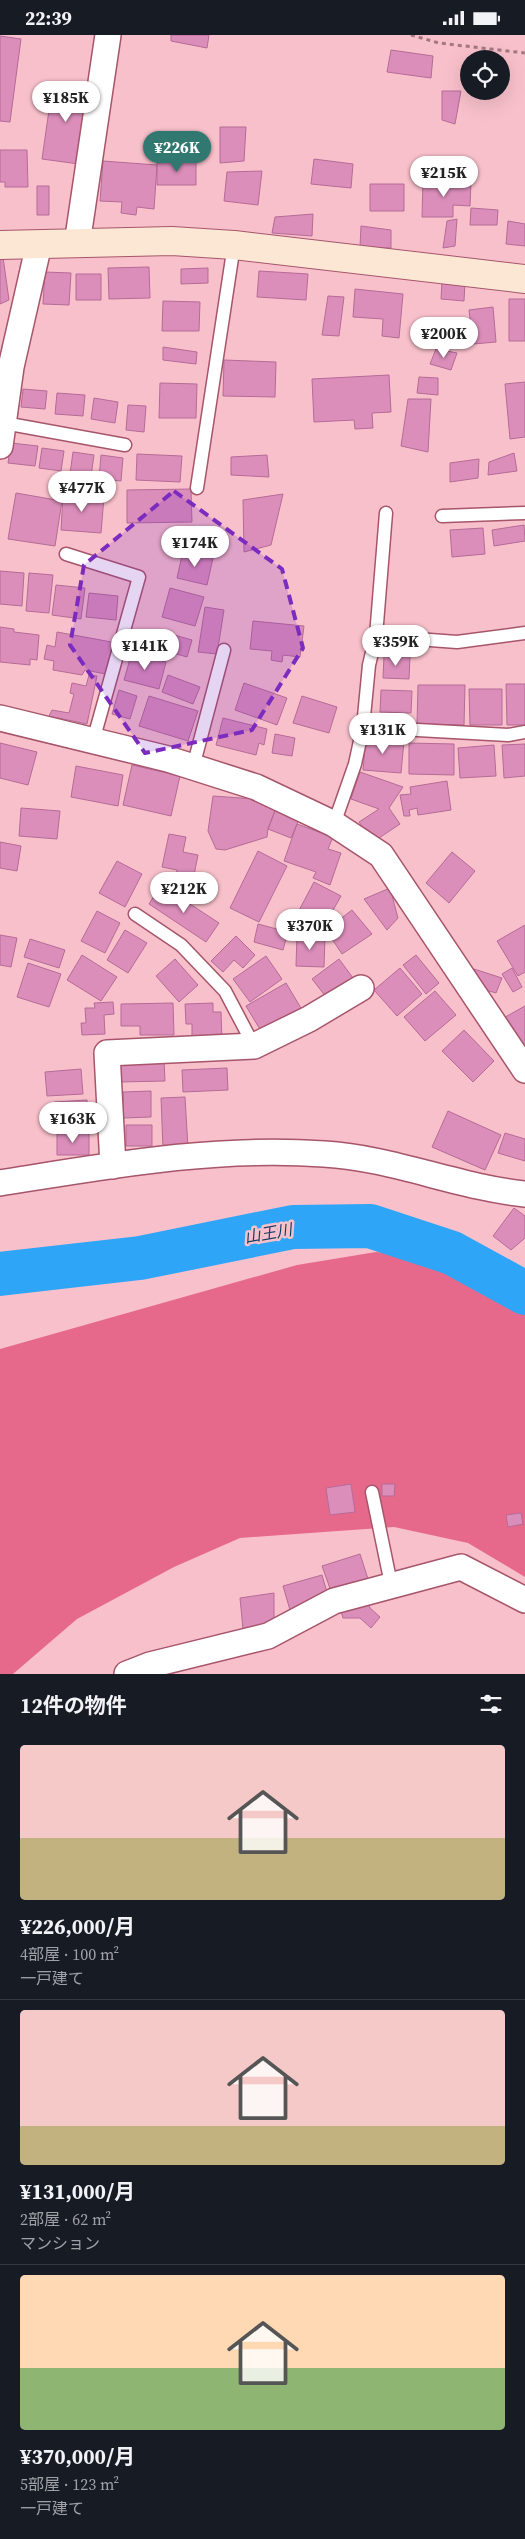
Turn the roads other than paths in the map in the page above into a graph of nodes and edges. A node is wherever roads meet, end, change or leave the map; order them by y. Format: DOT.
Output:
graph roads {
  1 [pos="108,35"];
  2 [pos="77,243"];
  3 [pos="39,244"];
  4 [pos="0,245"];
  5 [pos="234,245"];
  6 [pos="525,279"];
  7 [pos="2,435"];
  8 [pos="125,445"];
  9 [pos="197,489"];
  10 [pos="386,513"];
  11 [pos="525,513"];
  12 [pos="442,516"];
  13 [pos="66,554"];
  14 [pos="525,633"];
  15 [pos="376,636"];
  16 [pos="224,650"];
  17 [pos="0,718"];
  18 [pos="363,727"];
  19 [pos="525,732"];
  20 [pos="93,741"];
  21 [pos="193,767"];
  22 [pos="334,825"];
  23 [pos="135,914"];
  24 [pos="361,988"];
  25 [pos="254,1046"];
  26 [pos="525,1070"];
  27 [pos="112,1166"];
  28 [pos="0,1183"];
  29 [pos="525,1194"];
  30 [pos="372,1492"];
  31 [pos="391,1584"];
  32 [pos="525,1600"];
  33 [pos="127,1674"];
  1 -- 2 [label="street"];
  2 -- 3 [label="street"];
  2 -- 5 [label="street"];
  3 -- 4 [label="street"];
  3 -- 7 [label="street"];
  5 -- 6 [label="street"];
  5 -- 9 [label="lane"];
  7 -- 8 [label="lane"];
  10 -- 15 [label="lane"];
  11 -- 12 [label="lane"];
  13 -- 20 [label="lane"];
  14 -- 15 [label="lane"];
  15 -- 18 [label="lane"];
  16 -- 21 [label="lane"];
  17 -- 20 [label="street"];
  18 -- 19 [label="lane"];
  18 -- 22 [label="lane"];
  20 -- 21 [label="street"];
  21 -- 22 [label="street"];
  22 -- 26 [label="street"];
  23 -- 25 [label="lane"];
  24 -- 25 [label="street"];
  25 -- 27 [label="street"];
  27 -- 28 [label="street"];
  27 -- 29 [label="street"];
  30 -- 31 [label="lane"];
  31 -- 32 [label="street"];
  31 -- 33 [label="street"];
}
